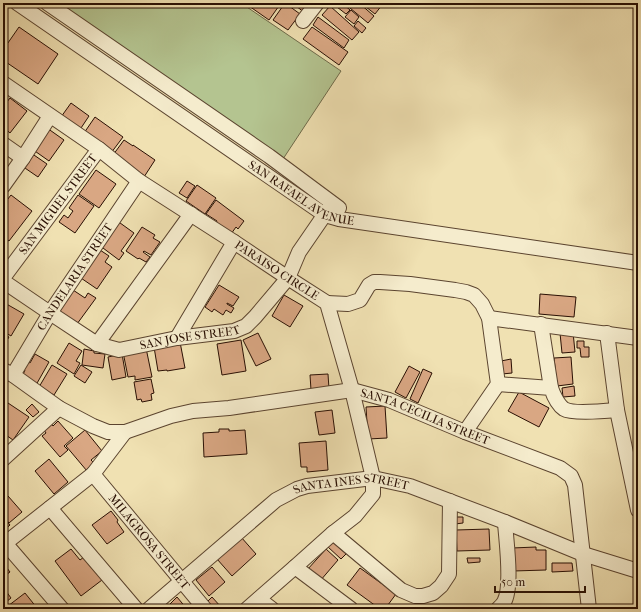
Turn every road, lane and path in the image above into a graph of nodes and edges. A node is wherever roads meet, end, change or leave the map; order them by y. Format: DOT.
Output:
graph roads {
  1 [pos="17,3"];
  2 [pos="47,3"];
  3 [pos="317,3"];
  4 [pos="303,21"];
  5 [pos="117,52"];
  6 [pos="107,65"];
  7 [pos="3,84"];
  8 [pos="50,116"];
  9 [pos="236,134"];
  10 [pos="3,144"];
  11 [pos="227,147"];
  12 [pos="99,148"];
  13 [pos="23,158"];
  14 [pos="139,180"];
  15 [pos="3,186"];
  16 [pos="329,209"];
  17 [pos="191,214"];
  18 [pos="234,242"];
  19 [pos="638,263"];
  20 [pos="288,278"];
  21 [pos="3,280"];
  22 [pos="327,303"];
  23 [pos="50,313"];
  24 [pos="489,318"];
  25 [pos="541,324"];
  26 [pos="607,333"];
  27 [pos="177,338"];
  28 [pos="638,338"];
  29 [pos="97,344"];
  30 [pos="8,372"];
  31 [pos="498,384"];
  32 [pos="551,388"];
  33 [pos="352,390"];
  34 [pos="59,408"];
  35 [pos="617,410"];
  36 [pos="125,432"];
  37 [pos="465,432"];
  38 [pos="3,459"];
  39 [pos="93,474"];
  40 [pos="373,478"];
  41 [pos="450,501"];
  42 [pos="50,508"];
  43 [pos="638,510"];
  44 [pos="505,522"];
  45 [pos="333,533"];
  46 [pos="4,544"];
  47 [pos="582,554"];
  48 [pos="295,567"];
  49 [pos="638,571"];
  50 [pos="182,580"];
  51 [pos="259,599"];
  52 [pos="62,609"];
  53 [pos="136,609"];
  54 [pos="149,609"];
  55 [pos="205,609"];
  56 [pos="246,609"];
  57 [pos="272,609"];
  58 [pos="351,609"];
  59 [pos="498,609"];
  60 [pos="589,609"];
  1 -- 6 [label="street, SAN RAFAEL AVENUE"];
  2 -- 5 [label="street, SAN RAFAEL AVENUE"];
  3 -- 4 [label="street"];
  5 -- 6 [label="street"];
  5 -- 9 [label="street, SAN RAFAEL AVENUE"];
  6 -- 11 [label="street, SAN RAFAEL AVENUE"];
  7 -- 8 [label="street, PARAISO CIRCLE"];
  8 -- 12 [label="street, PARAISO CIRCLE"];
  8 -- 13 [label="street"];
  9 -- 11 [label="street"];
  9 -- 16 [label="street, SAN RAFAEL AVENUE"];
  10 -- 13 [label="street"];
  11 -- 16 [label="street, SAN RAFAEL AVENUE"];
  12 -- 14 [label="street, PARAISO CIRCLE"];
  12 -- 21 [label="street, SAN MIGUEL STREET"];
  13 -- 15 [label="street"];
  14 -- 17 [label="street, PARAISO CIRCLE"];
  14 -- 23 [label="street, CANDELARIA STREET"];
  16 -- 19 [label="street, SAN RAFAEL AVENUE"];
  16 -- 20 [label="street, SAN JOSE STREET"];
  17 -- 18 [label="street, PARAISO CIRCLE"];
  17 -- 29 [label="street"];
  18 -- 20 [label="street, PARAISO CIRCLE"];
  18 -- 27 [label="street"];
  20 -- 22 [label="street, PARAISO CIRCLE"];
  20 -- 27 [label="street, SAN JOSE STREET"];
  21 -- 23 [label="street, SAN JOSE STREET"];
  22 -- 24 [label="street"];
  22 -- 33 [label="street, PARAISO CIRCLE"];
  23 -- 29 [label="street, SAN JOSE STREET"];
  23 -- 30 [label="street, CANDELARIA STREET"];
  24 -- 25 [label="street"];
  24 -- 31 [label="street"];
  25 -- 26 [label="street"];
  25 -- 32 [label="street"];
  26 -- 28 [label="street"];
  26 -- 35 [label="street"];
  27 -- 29 [label="street, SAN JOSE STREET"];
  30 -- 34 [label="street, SANTA CECILIA STREET"];
  31 -- 32 [label="street"];
  31 -- 37 [label="street"];
  32 -- 35 [label="street"];
  33 -- 36 [label="street, SANTA CECILIA STREET"];
  33 -- 37 [label="street, SANTA CECILIA STREET"];
  33 -- 40 [label="street, PARAISO CIRCLE"];
  34 -- 36 [label="street, SANTA CECILIA STREET"];
  34 -- 38 [label="street"];
  35 -- 43 [label="street"];
  36 -- 39 [label="street"];
  37 -- 47 [label="street, SANTA CECILIA STREET"];
  39 -- 42 [label="street"];
  39 -- 50 [label="street, MILAGROSA STREET"];
  40 -- 41 [label="street, SANTA INES STREET"];
  40 -- 45 [label="street, PARAISO CIRCLE"];
  40 -- 50 [label="street, SANTA INES STREET"];
  41 -- 44 [label="street, SANTA INES STREET"];
  41 -- 45 [label="street"];
  42 -- 46 [label="street"];
  42 -- 53 [label="street"];
  44 -- 47 [label="street, SANTA INES STREET"];
  44 -- 59 [label="street"];
  45 -- 48 [label="street, PARAISO CIRCLE"];
  46 -- 52 [label="street"];
  47 -- 49 [label="street, SANTA INES STREET"];
  47 -- 60 [label="street"];
  48 -- 51 [label="street, PARAISO CIRCLE"];
  48 -- 58 [label="street"];
  50 -- 54 [label="street, SANTA INES STREET"];
  50 -- 55 [label="street, MILAGROSA STREET"];
  51 -- 56 [label="street, PARAISO CIRCLE"];
  51 -- 57 [label="street"];
}
